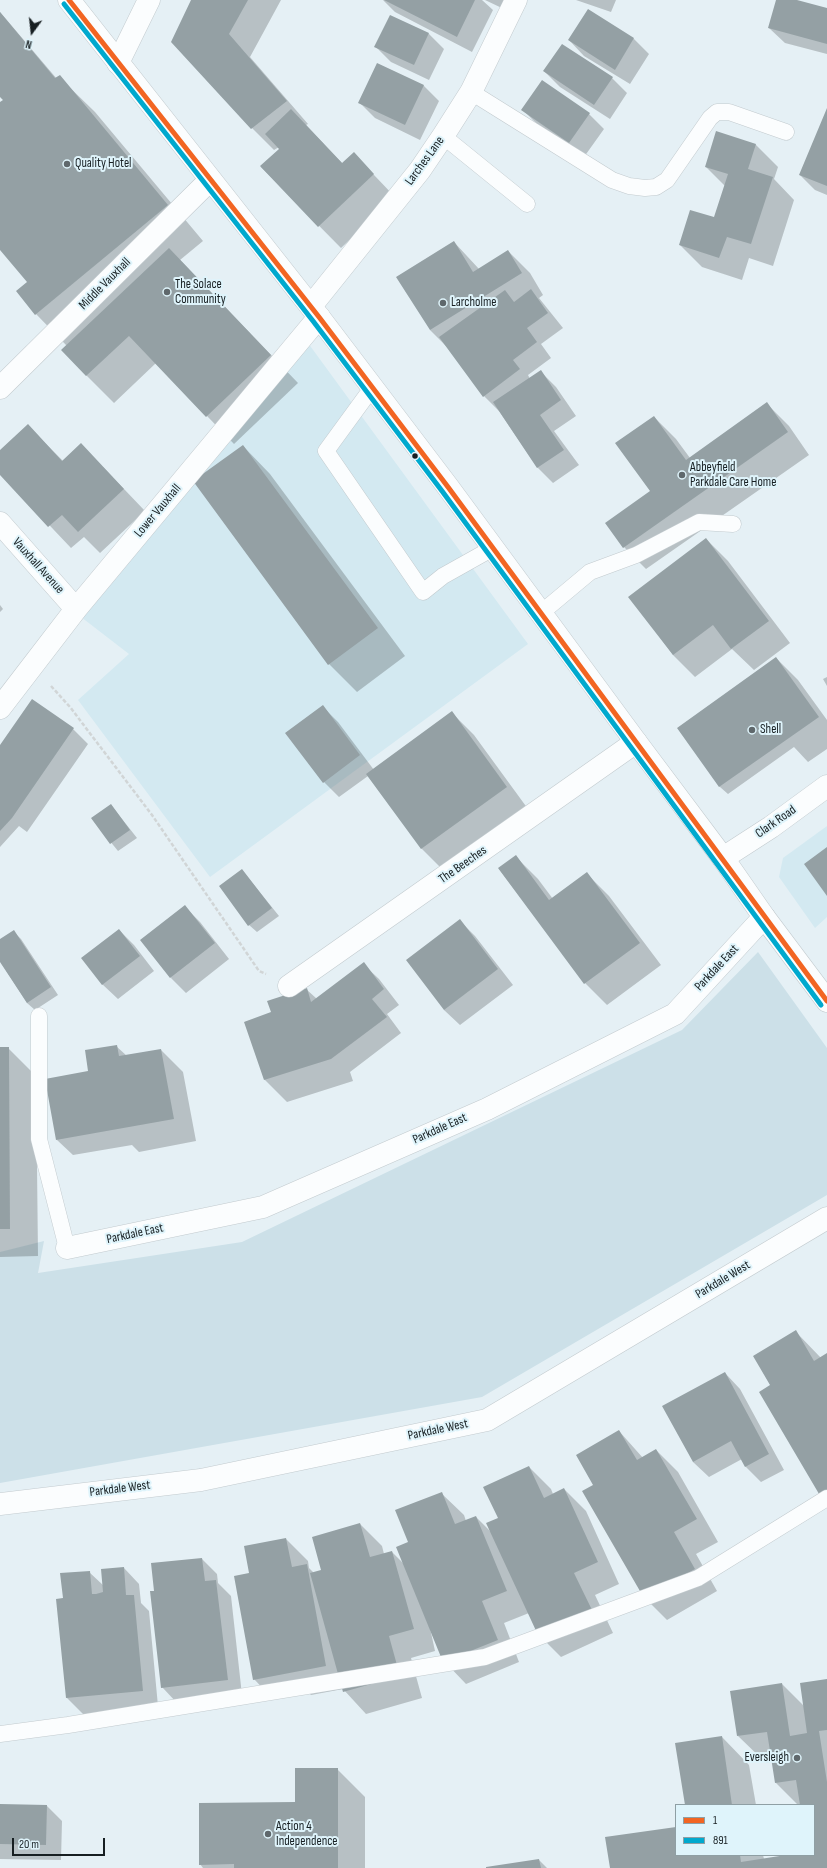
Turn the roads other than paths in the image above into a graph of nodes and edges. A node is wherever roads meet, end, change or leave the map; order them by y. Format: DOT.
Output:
graph roads {
  1 [pos="69,0"];
  2 [pos="149,0"];
  3 [pos="516,0"];
  4 [pos="118,63"];
  5 [pos="471,92"];
  6 [pos="786,132"];
  7 [pos="443,136"];
  8 [pos="210,180"];
  9 [pos="527,204"];
  10 [pos="315,312"];
  11 [pos="0,388"];
  12 [pos="372,388"];
  13 [pos="0,523"];
  14 [pos="733,524"];
  15 [pos="493,548"];
  16 [pos="76,609"];
  17 [pos="541,613"];
  18 [pos="0,708"];
  19 [pos="636,742"];
  20 [pos="827,786"];
  21 [pos="723,858"];
  22 [pos="764,917"];
  23 [pos="290,986"];
  24 [pos="827,1001"];
  25 [pos="39,1016"];
  26 [pos="827,1218"];
  27 [pos="67,1248"];
  28 [pos="827,1498"];
  29 [pos="0,1504"];
  30 [pos="0,1734"];
  1 -- 4 [label="main road"];
  2 -- 4 [label="main road"];
  3 -- 5 [label="main road, Larches Lane"];
  4 -- 8 [label="main road"];
  5 -- 6 [label="lane"];
  5 -- 7 [label="main road, Larches Lane"];
  7 -- 9 [label="lane"];
  7 -- 10 [label="main road, Larches Lane"];
  8 -- 10 [label="main road"];
  8 -- 11 [label="main road, Middle Vauxhall"];
  10 -- 12 [label="main road"];
  10 -- 16 [label="main road, Lower Vauxhall"];
  12 -- 15 [label="main road"];
  12 -- 15 [label="lane"];
  13 -- 16 [label="main road, Vauxhall Avenue"];
  14 -- 17 [label="lane"];
  15 -- 17 [label="main road"];
  16 -- 18 [label="main road, Lower Vauxhall"];
  17 -- 19 [label="main road"];
  19 -- 21 [label="main road"];
  19 -- 23 [label="main road, The Beeches"];
  20 -- 21 [label="main road, Clark Road"];
  21 -- 22 [label="main road"];
  22 -- 24 [label="main road"];
  22 -- 27 [label="main road, Parkdale East"];
  25 -- 27 [label="lane"];
  26 -- 29 [label="main road, Parkdale West"];
  28 -- 30 [label="lane"];
}
